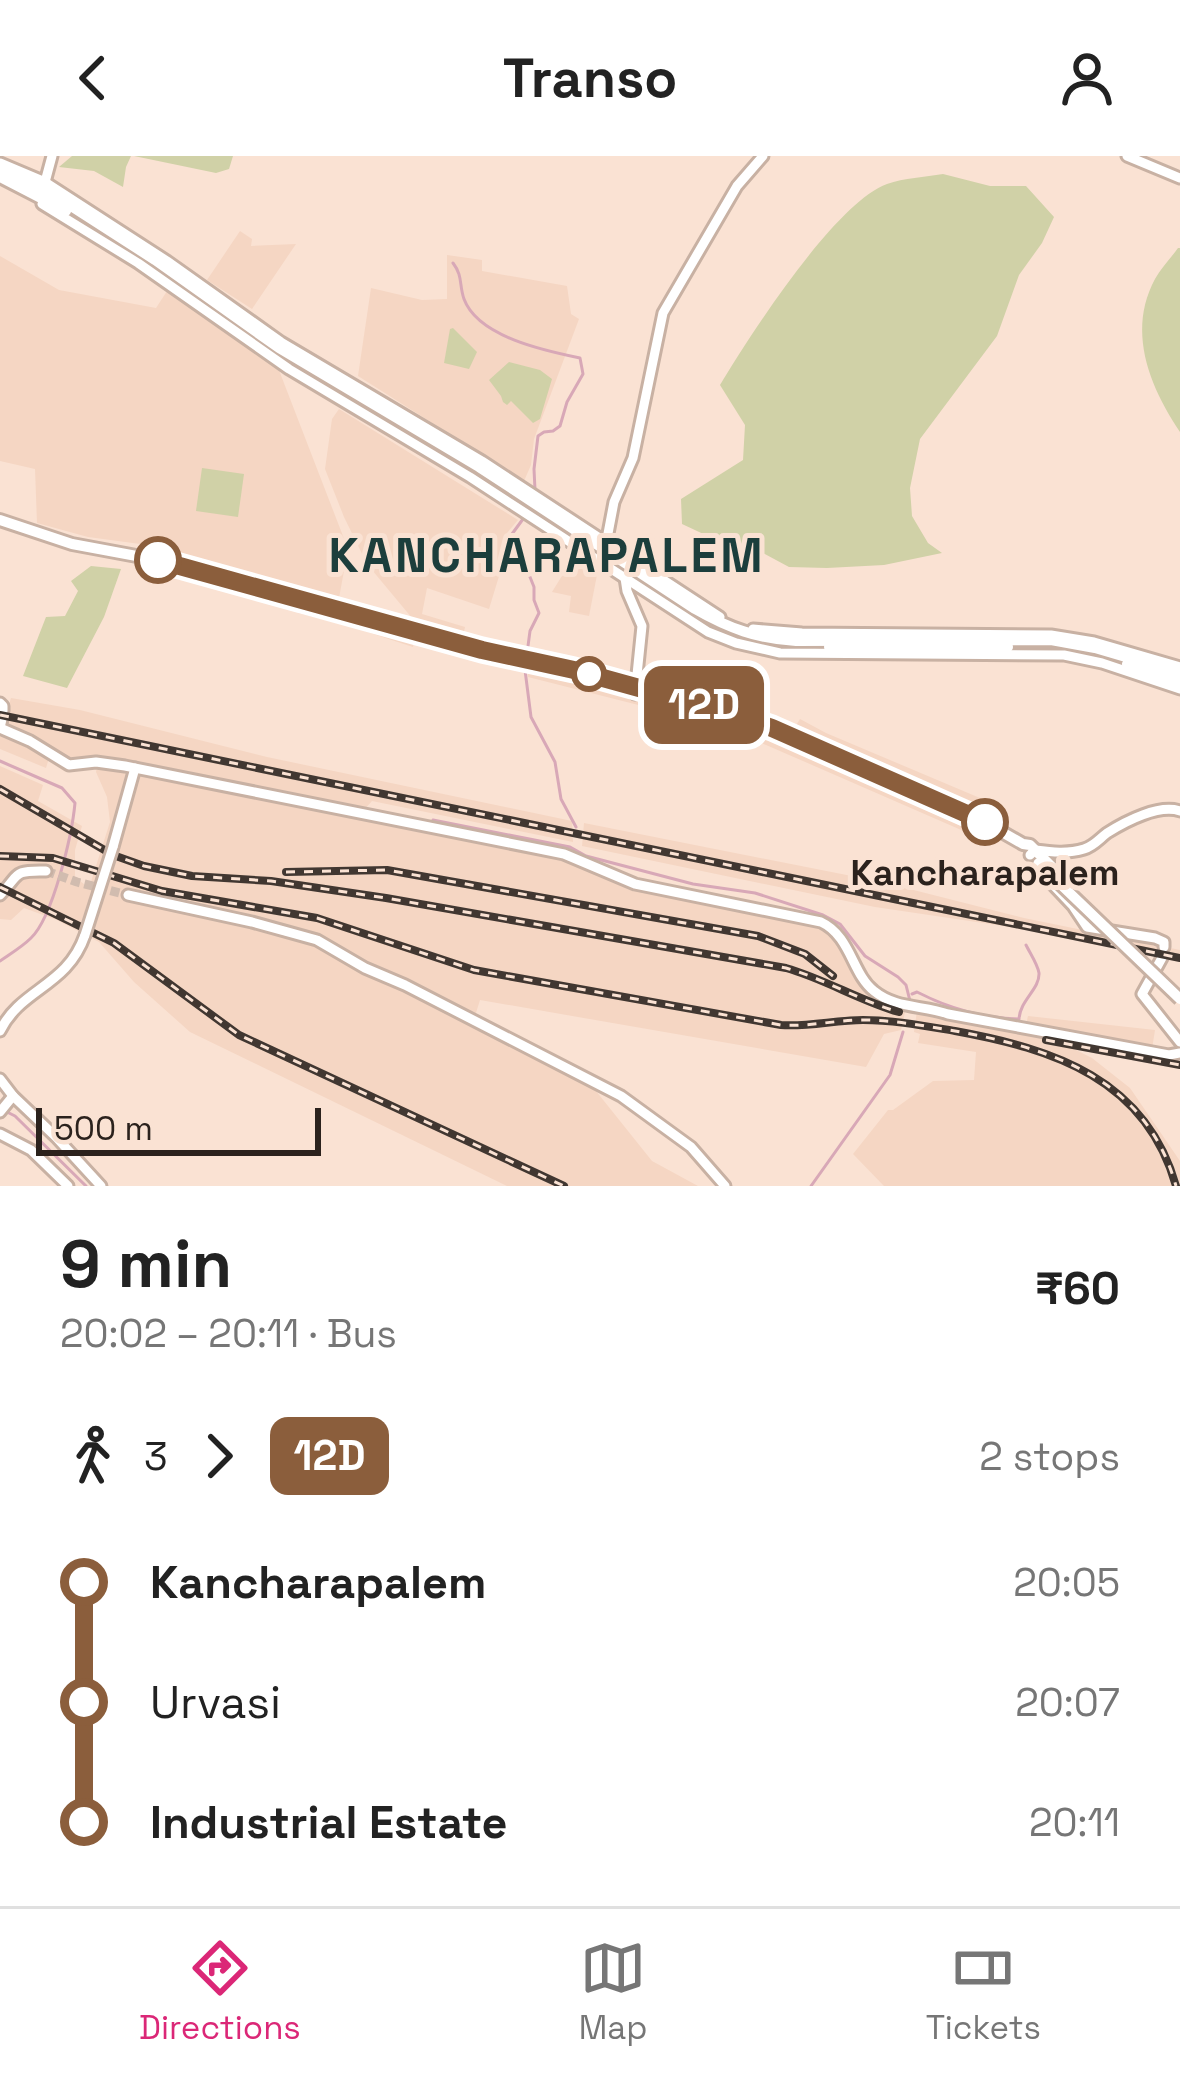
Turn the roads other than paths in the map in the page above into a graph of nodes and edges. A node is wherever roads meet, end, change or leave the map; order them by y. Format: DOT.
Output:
graph roads {
  1 [pos="52,156"];
  2 [pos="764,156"];
  3 [pos="1126,156"];
  4 [pos="0,173"];
  5 [pos="1180,178"];
  6 [pos="45,182"];
  7 [pos="0,520"];
  8 [pos="602,551"];
  9 [pos="625,580"];
  10 [pos="1180,678"];
  11 [pos="636,687"];
  12 [pos="2,711"];
  13 [pos="135,768"];
  14 [pos="1180,810"];
  15 [pos="1029,851"];
  16 [pos="1058,852"];
  17 [pos="46,871"];
  18 [pos="1056,874"];
  19 [pos="0,895"];
  20 [pos="128,895"];
  21 [pos="1180,994"];
  22 [pos="0,1031"];
  23 [pos="1180,1042"];
  24 [pos="1180,1053"];
  25 [pos="1,1081"];
  26 [pos="5,1100"];
  27 [pos="0,1134"];
  28 [pos="68,1186"];
  29 [pos="101,1186"];
  30 [pos="725,1186"];
  1 -- 6 [label="street"];
  2 -- 8 [label="street"];
  3 -- 5 [label="street"];
  4 -- 6 [label="street"];
  4 -- 8 [label="street"];
  4 -- 8 [label="main road"];
  6 -- 8 [label="street"];
  7 -- 11 [label="main road"];
  8 -- 9 [label="street"];
  8 -- 10 [label="street"];
  8 -- 10 [label="main road"];
  9 -- 10 [label="street"];
  9 -- 11 [label="street"];
  11 -- 15 [label="main road"];
  12 -- 13 [label="street"];
  13 -- 22 [label="street, bridge"];
  13 -- 24 [label="street"];
  14 -- 16 [label="street"];
  15 -- 16 [label="street"];
  15 -- 18 [label="main road"];
  15 -- 23 [label="street"];
  16 -- 18 [label="street"];
  17 -- 19 [label="street"];
  18 -- 21 [label="main road, bridge"];
  20 -- 30 [label="street"];
  25 -- 26 [label="street"];
  26 -- 29 [label="street"];
  27 -- 28 [label="street"];
}
